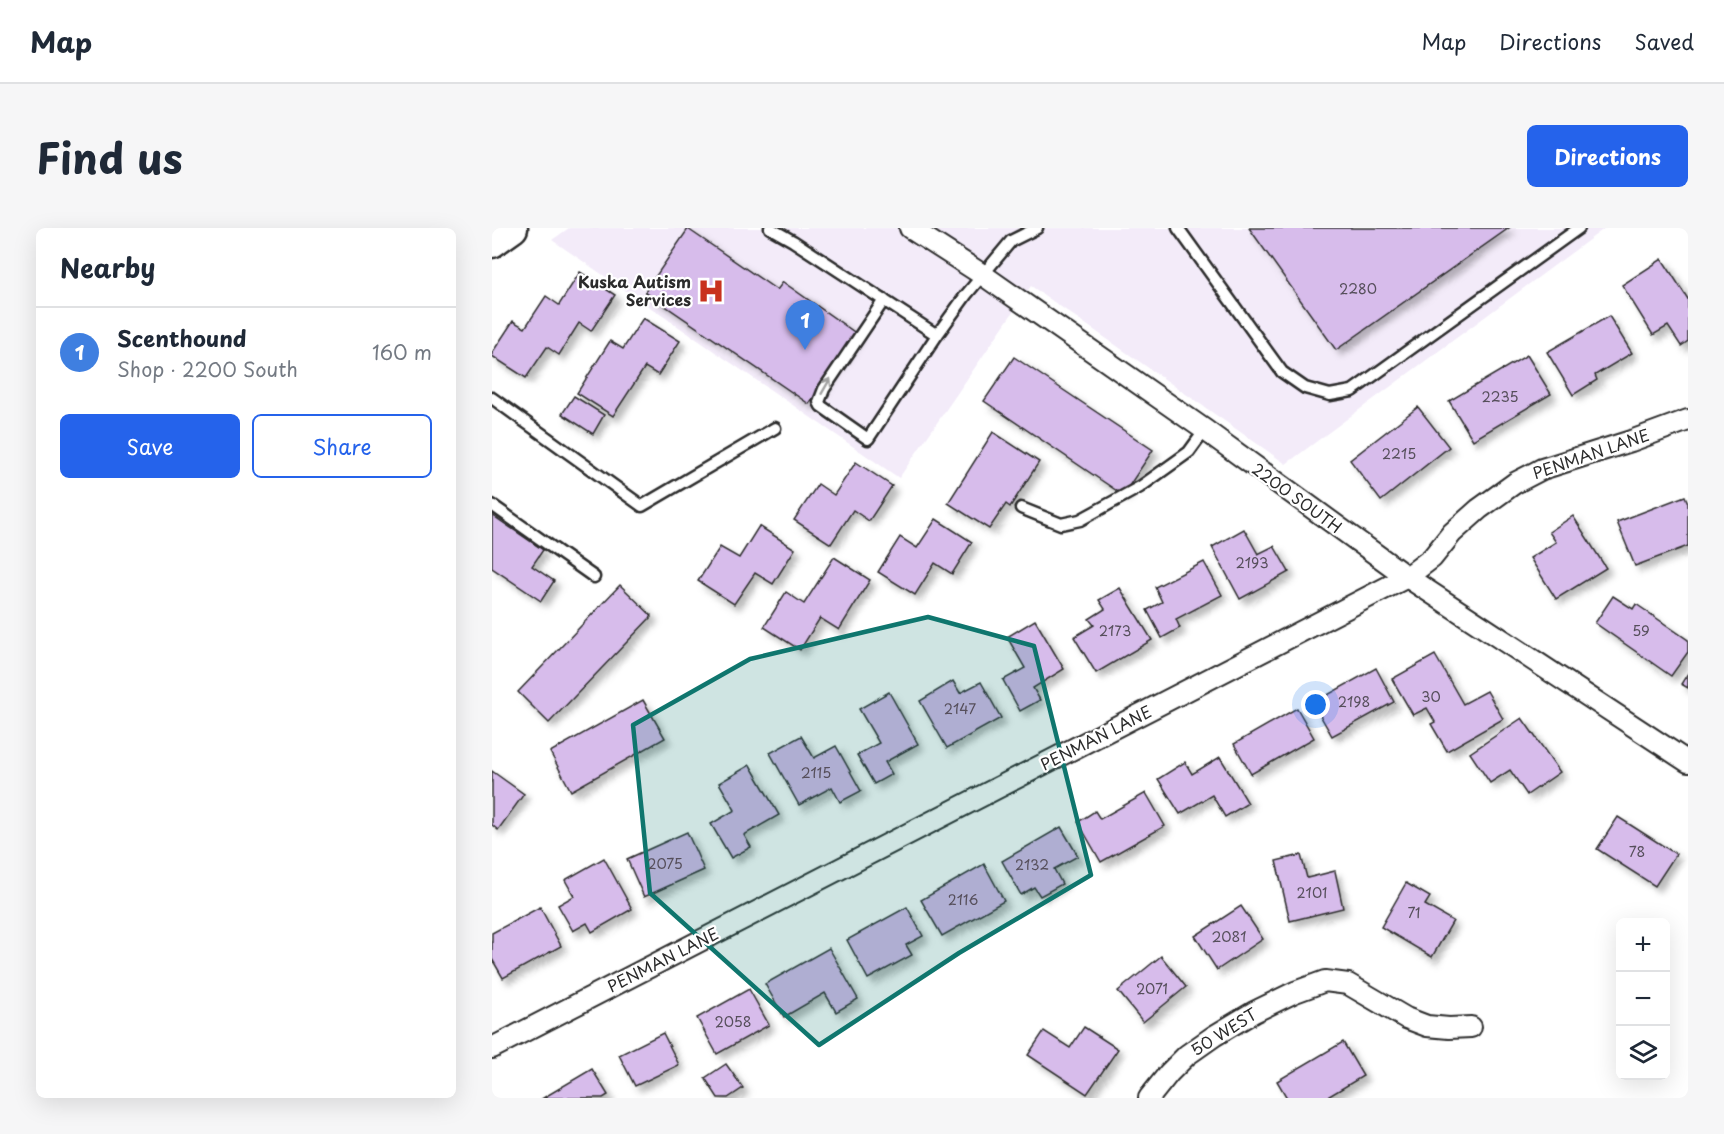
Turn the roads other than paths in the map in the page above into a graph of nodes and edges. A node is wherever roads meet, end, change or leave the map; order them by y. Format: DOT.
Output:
graph roads {
  1 [pos="513,228"];
  2 [pos="770,228"];
  3 [pos="910,228"];
  4 [pos="1037,228"];
  5 [pos="1178,228"];
  6 [pos="1579,228"];
  7 [pos="492,243"];
  8 [pos="983,275"];
  9 [pos="884,300"];
  10 [pos="937,335"];
  11 [pos="492,398"];
  12 [pos="1688,420"];
  13 [pos="775,428"];
  14 [pos="1205,430"];
  15 [pos="492,505"];
  16 [pos="1021,508"];
  17 [pos="594,577"];
  18 [pos="1407,577"];
  19 [pos="1688,762"];
  20 [pos="1471,1027"];
  21 [pos="492,1048"];
  22 [pos="1149,1098"];
  1 -- 7 [label="main road"];
  2 -- 9 [label="lane"];
  3 -- 8 [label="street, 2200 SOUTH"];
  4 -- 8 [label="lane"];
  5 -- 6 [label="lane"];
  8 -- 10 [label="lane"];
  8 -- 14 [label="street, 2200 SOUTH"];
  9 -- 10 [label="lane"];
  10 -- 9 [label="lane, one-way"];
  11 -- 13 [label="lane"];
  12 -- 18 [label="street, PENMAN LANE"];
  14 -- 16 [label="lane"];
  14 -- 18 [label="street, 2200 SOUTH"];
  15 -- 17 [label="lane"];
  18 -- 19 [label="street, 2200 SOUTH"];
  18 -- 21 [label="street, PENMAN LANE"];
  20 -- 22 [label="street, 50 WEST"];
}
